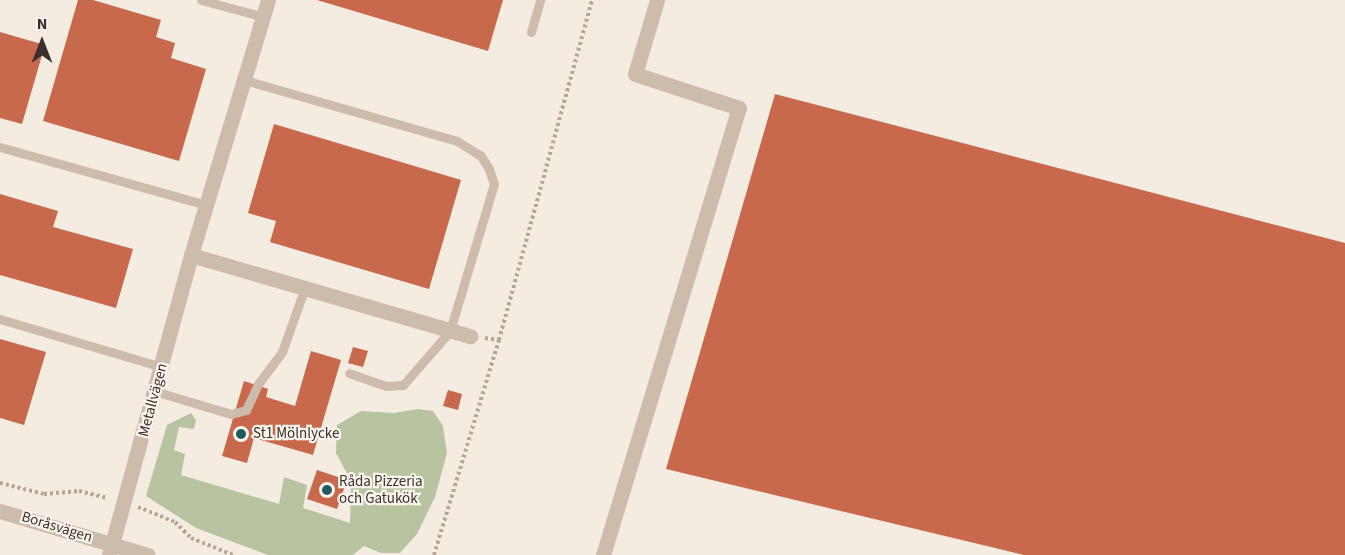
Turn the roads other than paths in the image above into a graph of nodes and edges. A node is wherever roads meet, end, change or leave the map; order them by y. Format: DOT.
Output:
graph roads {
  1 [pos="201,0"];
  2 [pos="268,0"];
  3 [pos="540,0"];
  4 [pos="657,0"];
  5 [pos="264,16"];
  6 [pos="531,32"];
  7 [pos="241,79"];
  8 [pos="0,147"];
  9 [pos="206,205"];
  10 [pos="190,255"];
  11 [pos="305,287"];
  12 [pos="0,319"];
  13 [pos="450,331"];
  14 [pos="470,336"];
  15 [pos="162,367"];
  16 [pos="349,373"];
  17 [pos="154,391"];
  18 [pos="0,511"];
  19 [pos="111,550"];
  20 [pos="148,555"];
  21 [pos="603,555"];
  1 -- 5 [label="lane"];
  2 -- 5 [label="street, Metallvägen"];
  3 -- 6 [label="lane"];
  4 -- 21 [label="street"];
  5 -- 7 [label="street, Metallvägen"];
  7 -- 9 [label="street, Metallvägen"];
  7 -- 13 [label="lane"];
  8 -- 9 [label="lane"];
  9 -- 10 [label="street, Metallvägen"];
  10 -- 11 [label="street"];
  10 -- 15 [label="street, Metallvägen"];
  11 -- 13 [label="street"];
  11 -- 17 [label="lane"];
  12 -- 15 [label="lane"];
  13 -- 14 [label="street"];
  13 -- 16 [label="lane"];
  15 -- 17 [label="street, Metallvägen"];
  17 -- 19 [label="street, Metallvägen"];
  18 -- 19 [label="street, Boråsvägen"];
  19 -- 20 [label="street, Boråsvägen"];
}
